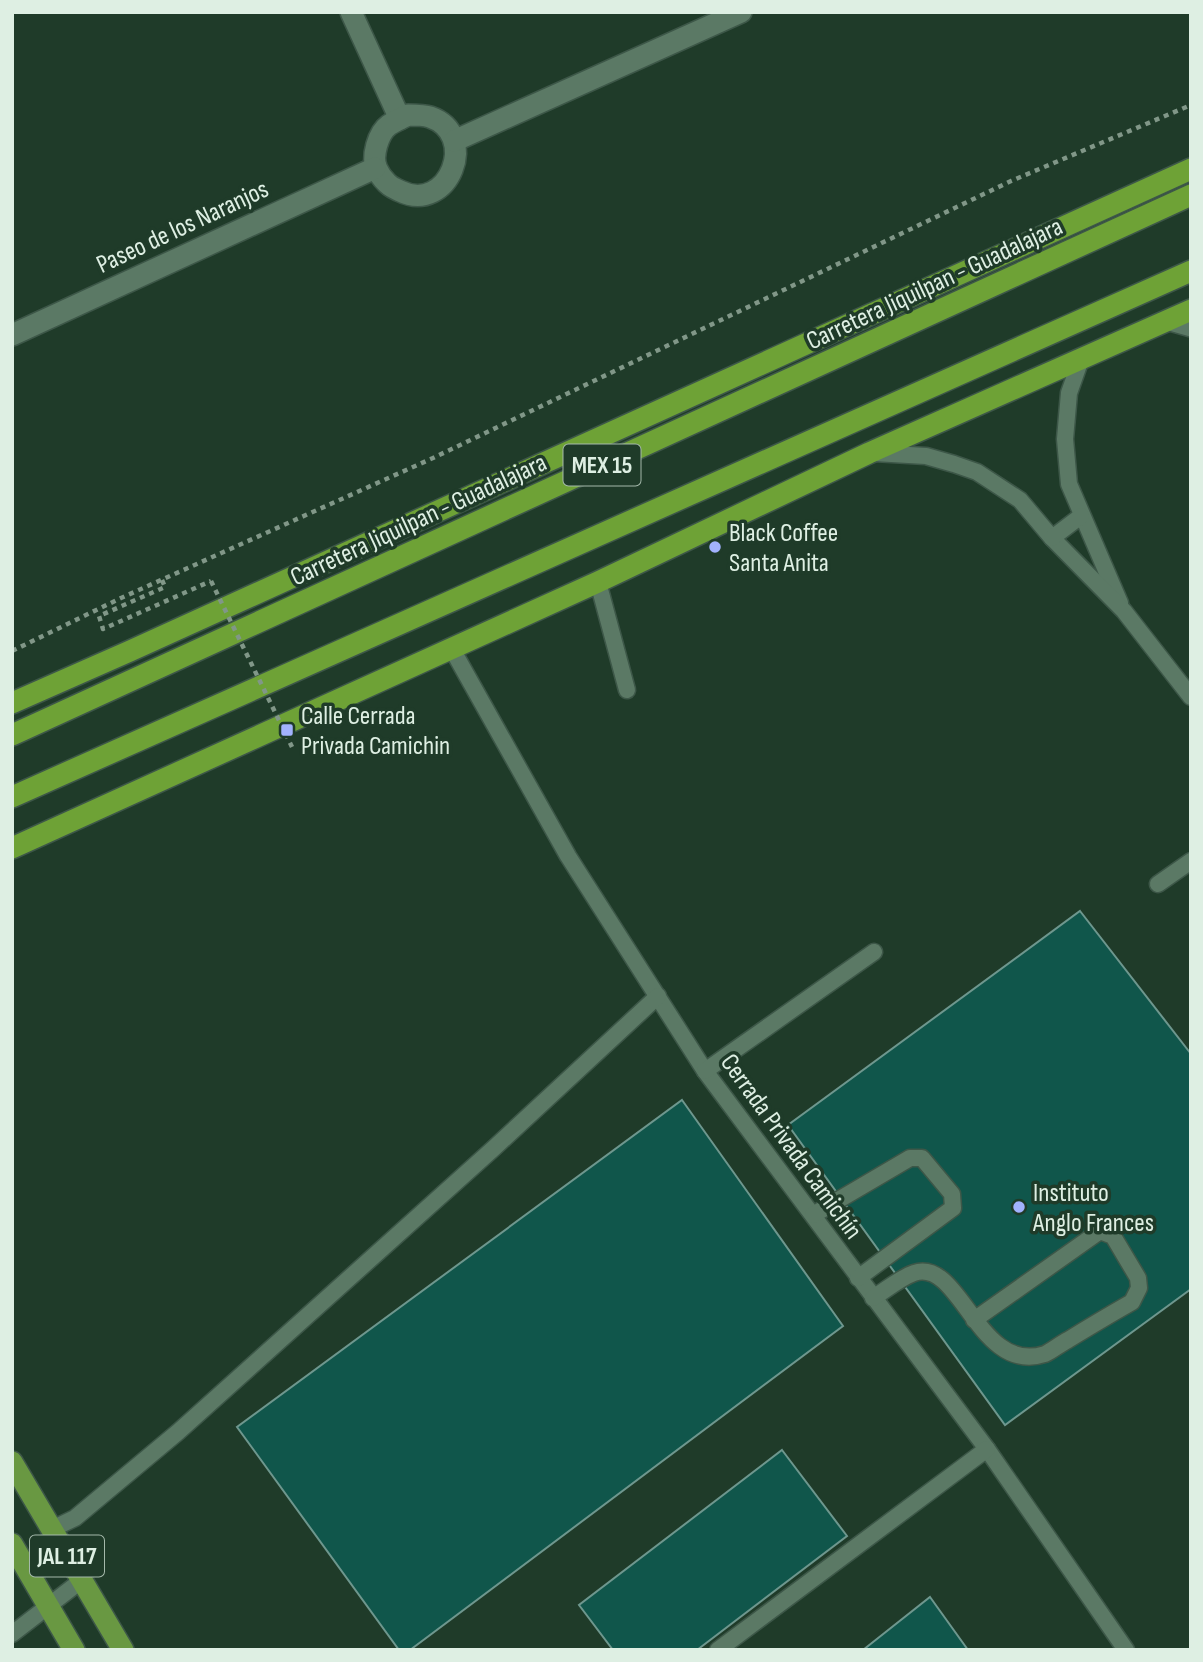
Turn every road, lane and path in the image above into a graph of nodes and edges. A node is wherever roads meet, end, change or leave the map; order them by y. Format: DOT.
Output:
graph roads {
  1 [pos="351,12"];
  2 [pos="741,12"];
  3 [pos="1191,105"];
  4 [pos="400,119"];
  5 [pos="454,141"];
  6 [pos="376,168"];
  7 [pos="1191,169"];
  8 [pos="1191,195"];
  9 [pos="1191,271"];
  10 [pos="1191,310"];
  11 [pos="1181,323"];
  12 [pos="12,335"];
  13 [pos="1080,359"];
  14 [pos="869,453"];
  15 [pos="1081,516"];
  16 [pos="1052,538"];
  17 [pos="162,580"];
  18 [pos="598,582"];
  19 [pos="1124,611"];
  20 [pos="452,649"];
  21 [pos="12,651"];
  22 [pos="627,690"];
  23 [pos="1191,697"];
  24 [pos="12,703"];
  25 [pos="12,735"];
  26 [pos="292,747"];
  27 [pos="12,797"];
  28 [pos="12,848"];
  29 [pos="1191,861"];
  30 [pos="1158,884"];
  31 [pos="874,953"];
  32 [pos="658,996"];
  33 [pos="705,1071"];
  34 [pos="813,1215"];
  35 [pos="858,1278"];
  36 [pos="873,1298"];
  37 [pos="974,1320"];
  38 [pos="987,1449"];
  39 [pos="12,1462"];
  40 [pos="52,1529"];
  41 [pos="12,1544"];
  42 [pos="82,1580"];
  43 [pos="48,1606"];
  44 [pos="12,1634"];
  45 [pos="74,1650"];
  46 [pos="123,1650"];
  47 [pos="718,1650"];
  48 [pos="1126,1650"];
  1 -- 4 [label="street"];
  2 -- 5 [label="street"];
  3 -- 17 [label="path"];
  4 -- 5 [label="street"];
  4 -- 6 [label="street"];
  5 -- 6 [label="street"];
  6 -- 12 [label="street, Paseo de los Naranjos"];
  7 -- 24 [label="highway"];
  8 -- 25 [label="highway, Carretera Jiquilpan - Guadalajara / MEX 15"];
  9 -- 27 [label="highway, MEX 15"];
  10 -- 11 [label="highway"];
  11 -- 13 [label="highway"];
  13 -- 14 [label="highway"];
  13 -- 15 [label="lane"];
  14 -- 16 [label="lane"];
  14 -- 18 [label="highway"];
  15 -- 16 [label="lane"];
  15 -- 19 [label="lane"];
  16 -- 19 [label="lane"];
  17 -- 21 [label="path"];
  17 -- 26 [label="path, bridge"];
  18 -- 20 [label="highway"];
  18 -- 22 [label="lane"];
  19 -- 23 [label="lane"];
  20 -- 28 [label="highway"];
  20 -- 32 [label="lane, Cerrada Privada Camichín"];
  29 -- 30 [label="lane"];
  31 -- 33 [label="lane"];
  32 -- 33 [label="lane, Cerrada Privada Camichín"];
  32 -- 40 [label="lane"];
  33 -- 34 [label="lane, Cerrada Privada Camichín"];
  34 -- 35 [label="lane, Cerrada Privada Camichín"];
  34 -- 35 [label="lane"];
  35 -- 36 [label="lane, Cerrada Privada Camichín"];
  36 -- 37 [label="lane"];
  36 -- 38 [label="lane, Cerrada Privada Camichín"];
  37 -- 37 [label="lane"];
  38 -- 47 [label="lane"];
  38 -- 48 [label="lane, Cerrada Privada Camichín"];
  39 -- 40 [label="main road, JAL 117"];
  40 -- 42 [label="main road, JAL 117"];
  41 -- 43 [label="main road, JAL 117"];
  42 -- 43 [label="lane"];
  42 -- 46 [label="main road, JAL 117"];
  43 -- 44 [label="lane"];
  43 -- 45 [label="main road, JAL 117"];
}
